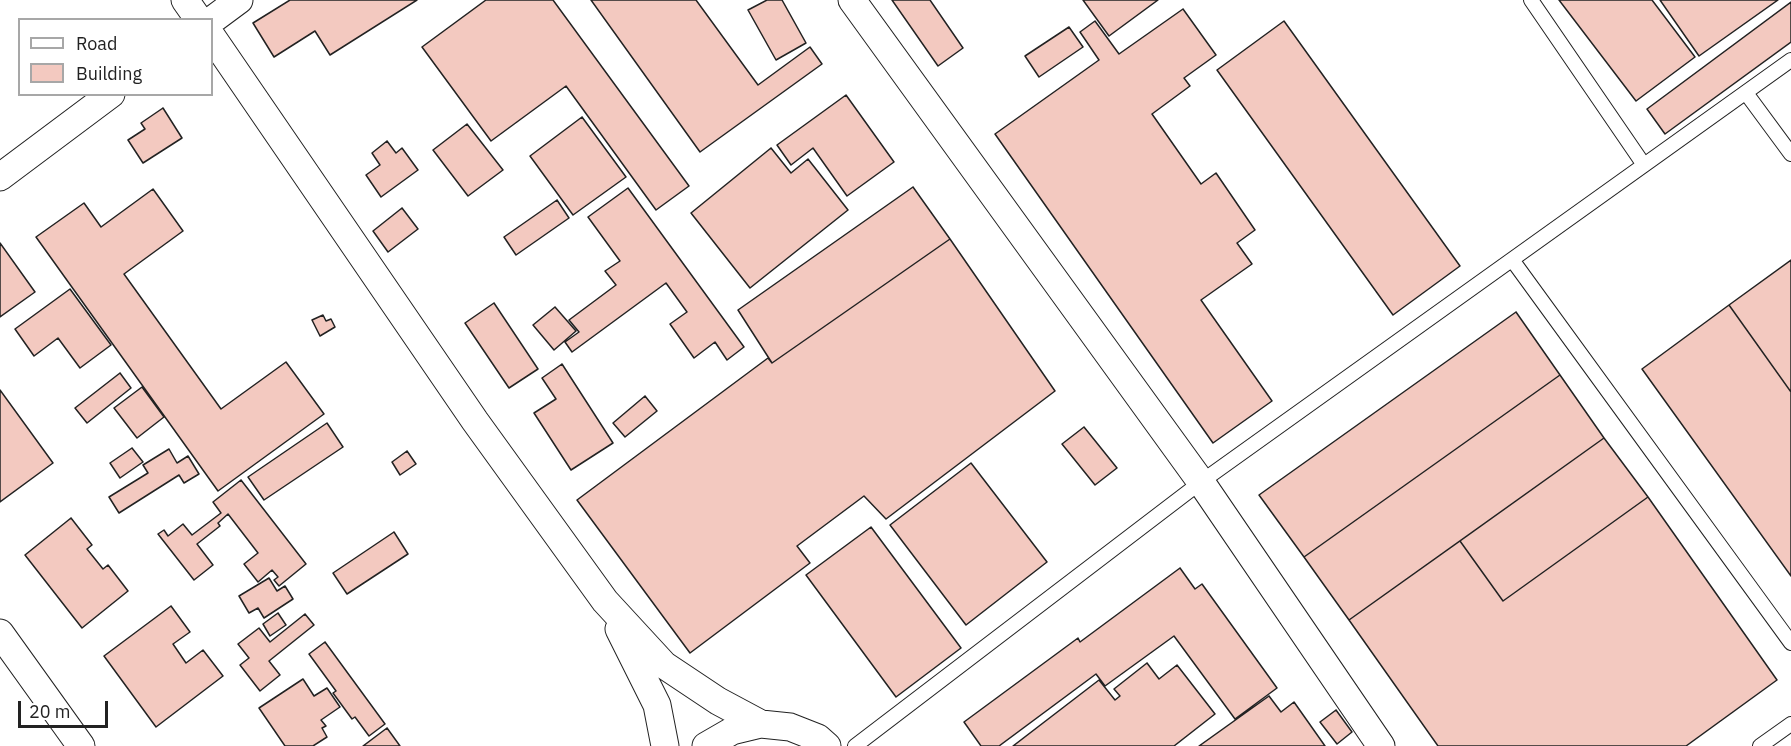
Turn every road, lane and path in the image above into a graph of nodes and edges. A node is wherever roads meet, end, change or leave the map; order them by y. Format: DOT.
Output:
graph roads {
  1 [pos="185,0"];
  2 [pos="239,0"];
  3 [pos="852,0"];
  4 [pos="1531,0"];
  5 [pos="198,18"];
  6 [pos="213,19"];
  7 [pos="213,38"];
  8 [pos="1791,60"];
  9 [pos="1746,93"];
  10 [pos="108,96"];
  11 [pos="1791,154"];
  12 [pos="1644,165"];
  13 [pos="0,177"];
  14 [pos="1513,261"];
  15 [pos="1201,482"];
  16 [pos="604,601"];
  17 [pos="0,633"];
  18 [pos="1791,643"];
  19 [pos="761,724"];
  20 [pos="1791,724"];
  21 [pos="81,746"];
  22 [pos="665,746"];
  23 [pos="706,746"];
  24 [pos="827,746"];
  25 [pos="855,746"];
  26 [pos="1381,746"];
  27 [pos="1760,746"];
  1 -- 5 [label="street"];
  2 -- 6 [label="street"];
  3 -- 15 [label="street"];
  4 -- 12 [label="lane"];
  7 -- 16 [label="street"];
  8 -- 9 [label="lane"];
  9 -- 11 [label="lane"];
  9 -- 12 [label="lane"];
  10 -- 13 [label="street"];
  12 -- 14 [label="lane"];
  14 -- 15 [label="lane"];
  14 -- 18 [label="lane"];
  15 -- 25 [label="lane"];
  15 -- 26 [label="street"];
  16 -- 19 [label="street"];
  16 -- 22 [label="street"];
  17 -- 21 [label="street"];
  19 -- 23 [label="street"];
  19 -- 24 [label="street"];
  20 -- 27 [label="lane"];
}
